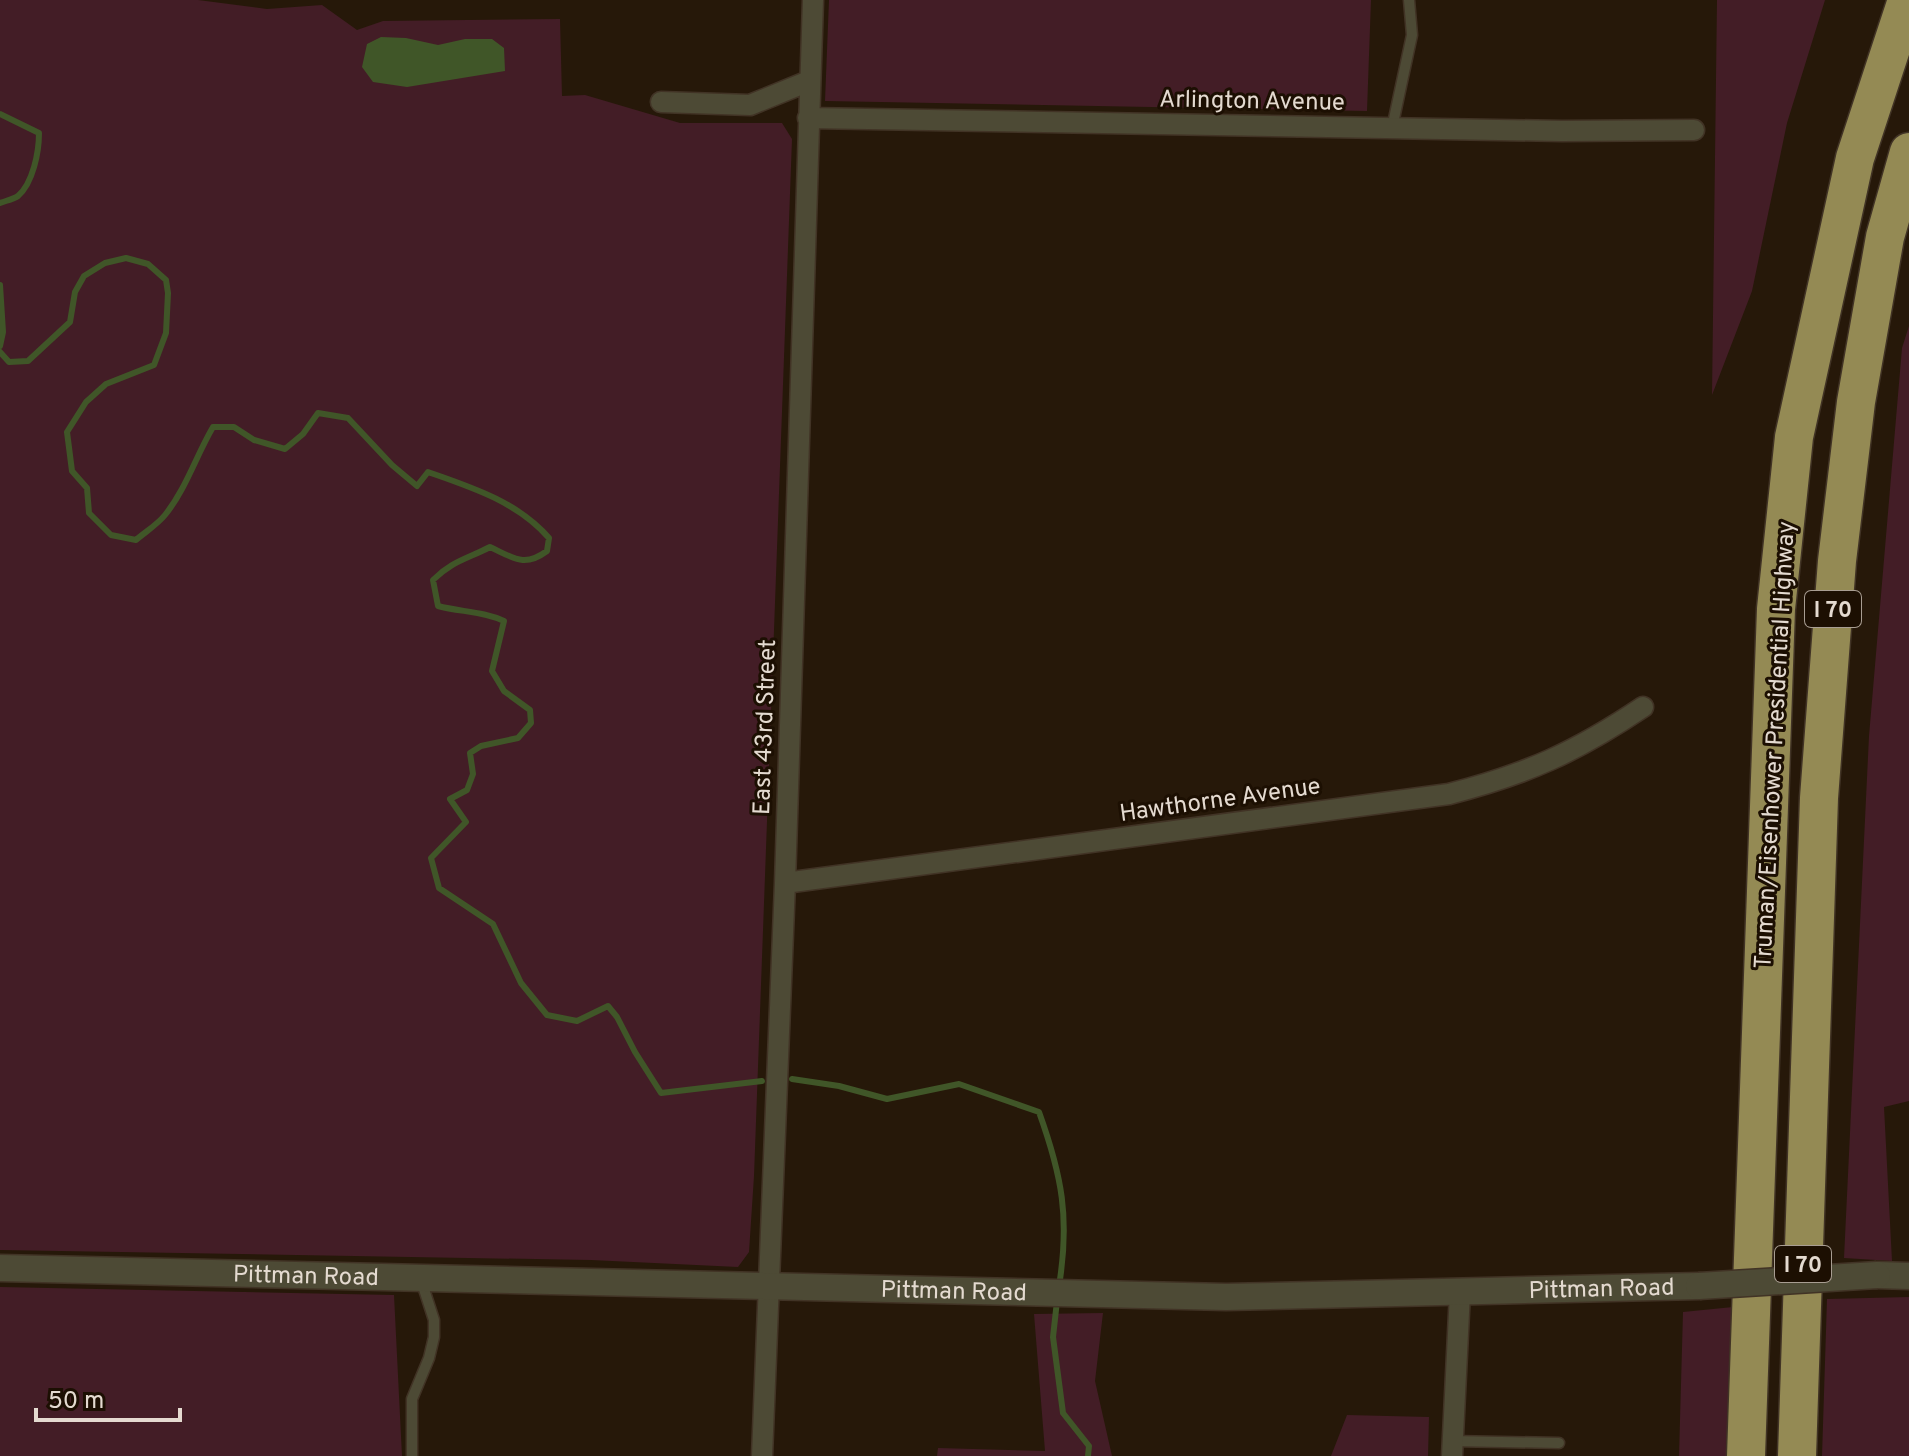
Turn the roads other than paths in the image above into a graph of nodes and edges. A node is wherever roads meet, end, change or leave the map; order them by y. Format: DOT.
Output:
graph roads {
  1 [pos="813,0"];
  2 [pos="1409,0"];
  3 [pos="1907,0"];
  4 [pos="809,81"];
  5 [pos="661,102"];
  6 [pos="808,118"];
  7 [pos="1392,128"];
  8 [pos="1694,130"];
  9 [pos="1909,152"];
  10 [pos="1643,707"];
  11 [pos="785,883"];
  12 [pos="0,1268"];
  13 [pos="1909,1276"];
  14 [pos="420,1278"];
  15 [pos="768,1286"];
  16 [pos="1460,1292"];
  17 [pos="1559,1443"];
  18 [pos="1452,1448"];
  19 [pos="412,1456"];
  20 [pos="762,1456"];
  21 [pos="1746,1456"];
  22 [pos="1797,1456"];
  1 -- 4 [label="street, East 43rd Street"];
  2 -- 7 [label="lane"];
  3 -- 21 [label="highway, Truman/Eisenhower Presidential Highway / I 70"];
  4 -- 5 [label="street"];
  4 -- 6 [label="street, East 43rd Street"];
  6 -- 7 [label="street, Arlington Avenue"];
  6 -- 11 [label="street, East 43rd Street"];
  7 -- 8 [label="street, Arlington Avenue"];
  9 -- 22 [label="highway, Truman/Eisenhower Presidential Highway / I 70"];
  10 -- 11 [label="street, Hawthorne Avenue"];
  11 -- 15 [label="street, East 43rd Street"];
  12 -- 14 [label="street, Pittman Road"];
  13 -- 16 [label="street, Pittman Road, bridge"];
  14 -- 15 [label="street, Pittman Road"];
  14 -- 19 [label="lane"];
  15 -- 16 [label="street, Pittman Road"];
  15 -- 20 [label="street, East 43rd Street"];
  16 -- 18 [label="street"];
  17 -- 18 [label="lane"];
}
